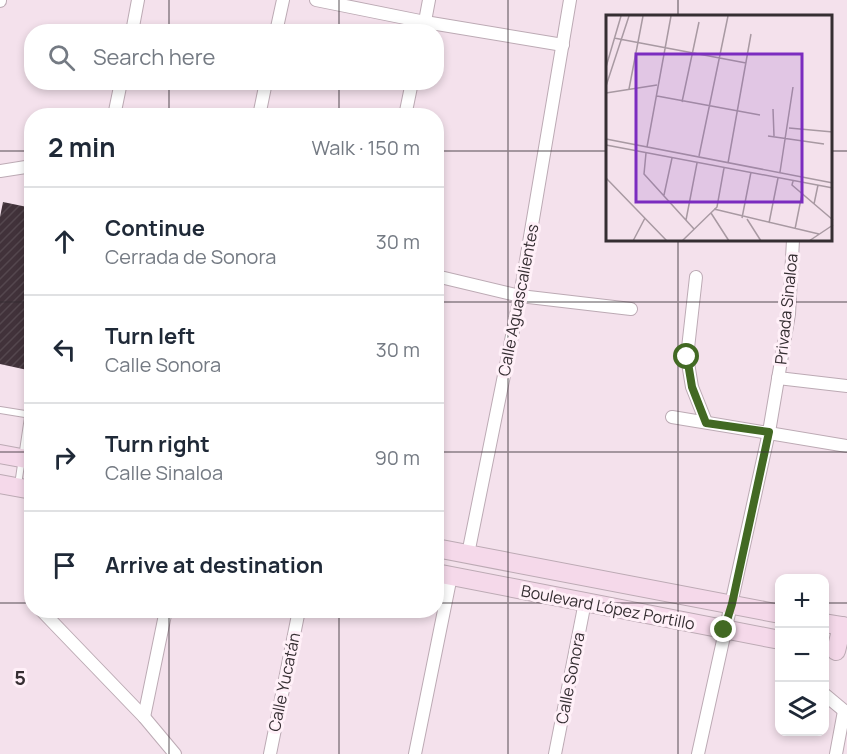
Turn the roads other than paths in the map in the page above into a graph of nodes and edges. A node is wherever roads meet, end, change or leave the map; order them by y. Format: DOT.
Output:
graph roads {
  1 [pos="138,0"];
  2 [pos="283,0"];
  3 [pos="316,0"];
  4 [pos="429,0"];
  5 [pos="570,0"];
  6 [pos="134,24"];
  7 [pos="278,24"];
  8 [pos="412,24"];
  9 [pos="425,24"];
  10 [pos="444,30"];
  11 [pos="563,45"];
  12 [pos="119,90"];
  13 [pos="264,90"];
  14 [pos="410,90"];
  15 [pos="116,108"];
  16 [pos="261,108"];
  17 [pos="407,108"];
  18 [pos="24,167"];
  19 [pos="0,171"];
  20 [pos="793,242"];
  21 [pos="696,277"];
  22 [pos="444,278"];
  23 [pos="520,296"];
  24 [pos="632,309"];
  25 [pos="778,378"];
  26 [pos="847,386"];
  27 [pos="0,410"];
  28 [pos="24,414"];
  29 [pos="672,417"];
  30 [pos="706,423"];
  31 [pos="769,432"];
  32 [pos="847,446"];
  33 [pos="0,454"];
  34 [pos="24,458"];
  35 [pos="24,467"];
  36 [pos="16,487"];
  37 [pos="444,550"];
  38 [pos="468,554"];
  39 [pos="444,574"];
  40 [pos="585,602"];
  41 [pos="732,604"];
  42 [pos="775,613"];
  43 [pos="49,618"];
  44 [pos="164,618"];
  45 [pos="297,618"];
  46 [pos="437,618"];
  47 [pos="838,625"];
  48 [pos="724,630"];
  49 [pos="775,639"];
  50 [pos="836,651"];
  51 [pos="829,697"];
  52 [pos="846,712"];
  53 [pos="144,717"];
  54 [pos="175,754"];
  55 [pos="270,754"];
  56 [pos="415,754"];
  57 [pos="555,754"];
  58 [pos="698,754"];
  59 [pos="836,754"];
  1 -- 6 [label="street"];
  2 -- 7 [label="street"];
  3 -- 8 [label="street"];
  4 -- 9 [label="street"];
  5 -- 11 [label="street, Calle Aguascalientes"];
  10 -- 11 [label="street"];
  11 -- 23 [label="street, Calle Aguascalientes"];
  12 -- 15 [label="street"];
  13 -- 16 [label="street"];
  14 -- 17 [label="street"];
  18 -- 19 [label="street"];
  20 -- 25 [label="street, Privada Sinaloa"];
  21 -- 30 [label="street"];
  22 -- 23 [label="street"];
  23 -- 24 [label="street"];
  23 -- 38 [label="street, Calle Aguascalientes"];
  25 -- 26 [label="street"];
  25 -- 31 [label="street, Privada Sinaloa"];
  27 -- 28 [label="lane"];
  29 -- 30 [label="street"];
  30 -- 31 [label="street"];
  31 -- 32 [label="street"];
  31 -- 41 [label="street, Privada Sinaloa"];
  33 -- 34 [label="main road"];
  35 -- 36 [label="lane"];
  37 -- 38 [label="main road, Boulevard López Portillo"];
  38 -- 41 [label="main road, Boulevard López Portillo"];
  39 -- 40 [label="main road, Boulevard López Portillo"];
  40 -- 48 [label="main road, Boulevard López Portillo"];
  40 -- 57 [label="street, Calle Sonora"];
  41 -- 42 [label="main road, Boulevard López Portillo"];
  41 -- 48 [label="street, Privada Sinaloa"];
  43 -- 53 [label="street"];
  44 -- 53 [label="street"];
  45 -- 55 [label="street, Calle Yucatán"];
  46 -- 56 [label="street"];
  47 -- 50 [label="main road"];
  48 -- 49 [label="main road, Boulevard López Portillo"];
  48 -- 58 [label="street, Privada Sinaloa"];
  51 -- 52 [label="street"];
  52 -- 59 [label="street"];
  53 -- 54 [label="street"];
}
